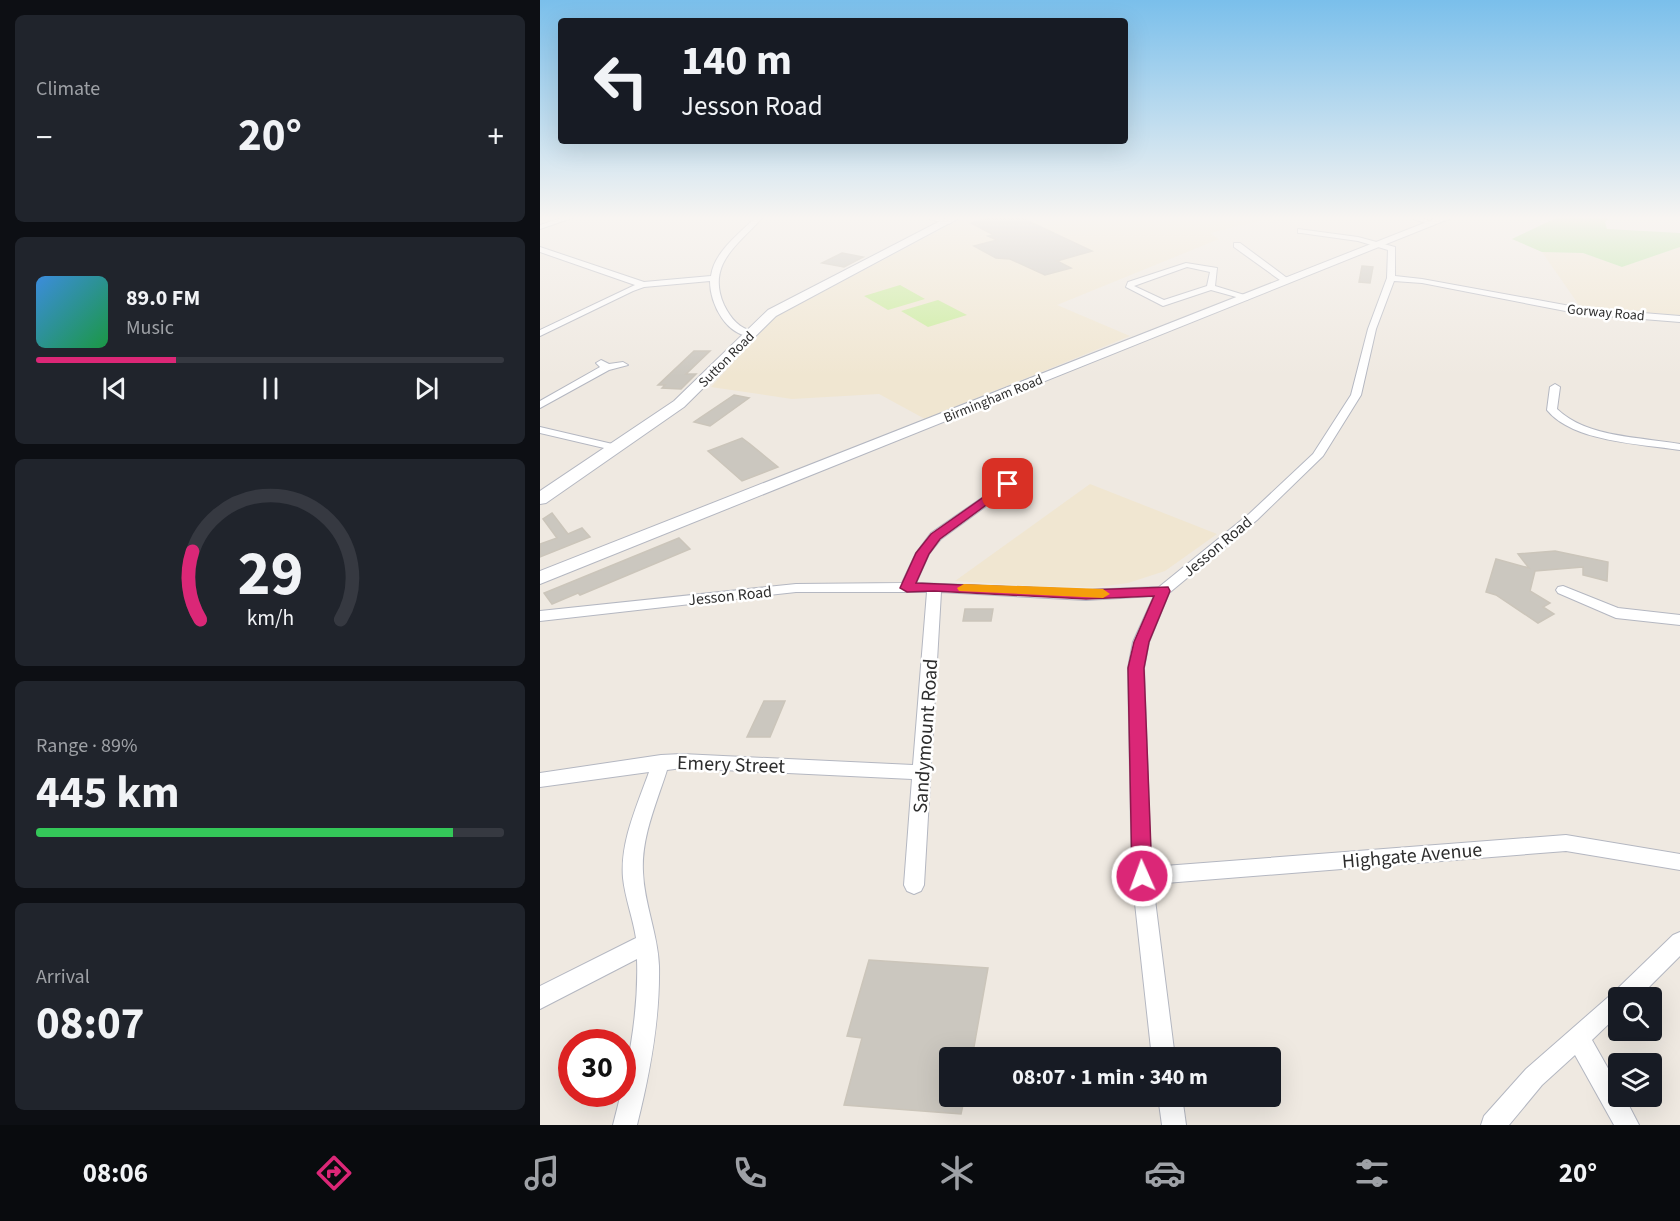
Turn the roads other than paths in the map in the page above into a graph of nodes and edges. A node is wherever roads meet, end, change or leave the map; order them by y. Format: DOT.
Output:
graph roads {
  1 [pos="602,270"];
  2 [pos="716,270"];
  3 [pos="853,270"];
  4 [pos="1170,270"];
  5 [pos="1214,270"];
  6 [pos="1272,270"];
  7 [pos="1313,270"];
  8 [pos="1391,270"];
  9 [pos="712,278"];
  10 [pos="1391,278"];
  11 [pos="1287,281"];
  12 [pos="643,285"];
  13 [pos="1211,287"];
  14 [pos="1247,297"];
  15 [pos="1680,319"];
  16 [pos="540,322"];
  17 [pos="551,327"];
  18 [pos="540,333"];
  19 [pos="751,334"];
  20 [pos="623,366"];
  21 [pos="1568,396"];
  22 [pos="540,405"];
  23 [pos="540,430"];
  24 [pos="1680,447"];
  25 [pos="617,448"];
  26 [pos="1008,489"];
  27 [pos="540,499"];
  28 [pos="540,579"];
  29 [pos="934,586"];
  30 [pos="907,588"];
  31 [pos="1563,590"];
  32 [pos="1163,591"];
  33 [pos="540,616"];
  34 [pos="1680,620"];
  35 [pos="661,762"];
  36 [pos="923,773"];
  37 [pos="540,780"];
  38 [pos="1680,862"];
  39 [pos="1142,876"];
  40 [pos="914,885"];
  41 [pos="1680,942"];
  42 [pos="647,943"];
  43 [pos="1633,987"];
  44 [pos="540,998"];
  45 [pos="1608,1011"];
  46 [pos="1579,1039"];
  47 [pos="1163,1047"];
  48 [pos="1172,1107"];
  49 [pos="625,1125"];
  50 [pos="1174,1125"];
  51 [pos="1493,1125"];
  52 [pos="1627,1125"];
  1 -- 12 [label="street"];
  2 -- 9 [label="street"];
  3 -- 19 [label="street, Sutton Road"];
  4 -- 13 [label="street"];
  5 -- 13 [label="street"];
  6 -- 11 [label="street"];
  7 -- 11 [label="street, Birmingham Road"];
  8 -- 10 [label="street, Jesson Road"];
  9 -- 12 [label="street"];
  9 -- 19 [label="street"];
  10 -- 15 [label="street, Gorway Road"];
  10 -- 32 [label="street, Jesson Road"];
  11 -- 14 [label="street, Birmingham Road"];
  12 -- 17 [label="street"];
  13 -- 14 [label="street"];
  14 -- 28 [label="street, Birmingham Road"];
  16 -- 17 [label="street"];
  17 -- 18 [label="street"];
  19 -- 25 [label="street, Sutton Road"];
  20 -- 22 [label="street"];
  21 -- 24 [label="street"];
  23 -- 25 [label="street"];
  25 -- 27 [label="street, Sutton Road"];
  26 -- 30 [label="street"];
  29 -- 30 [label="street, Jesson Road"];
  29 -- 32 [label="street, Jesson Road"];
  29 -- 36 [label="street, Sandymount Road"];
  30 -- 33 [label="street, Jesson Road"];
  31 -- 34 [label="street"];
  32 -- 39 [label="street"];
  35 -- 36 [label="street, Emery Street"];
  35 -- 37 [label="street, Emery Street"];
  35 -- 42 [label="street"];
  36 -- 40 [label="street, Sandymount Road"];
  38 -- 39 [label="street, Highgate Avenue"];
  39 -- 47 [label="street"];
  41 -- 43 [label="street"];
  42 -- 44 [label="street"];
  42 -- 49 [label="street"];
  45 -- 46 [label="street"];
  46 -- 51 [label="street"];
  46 -- 52 [label="street"];
  48 -- 50 [label="street"];
}
